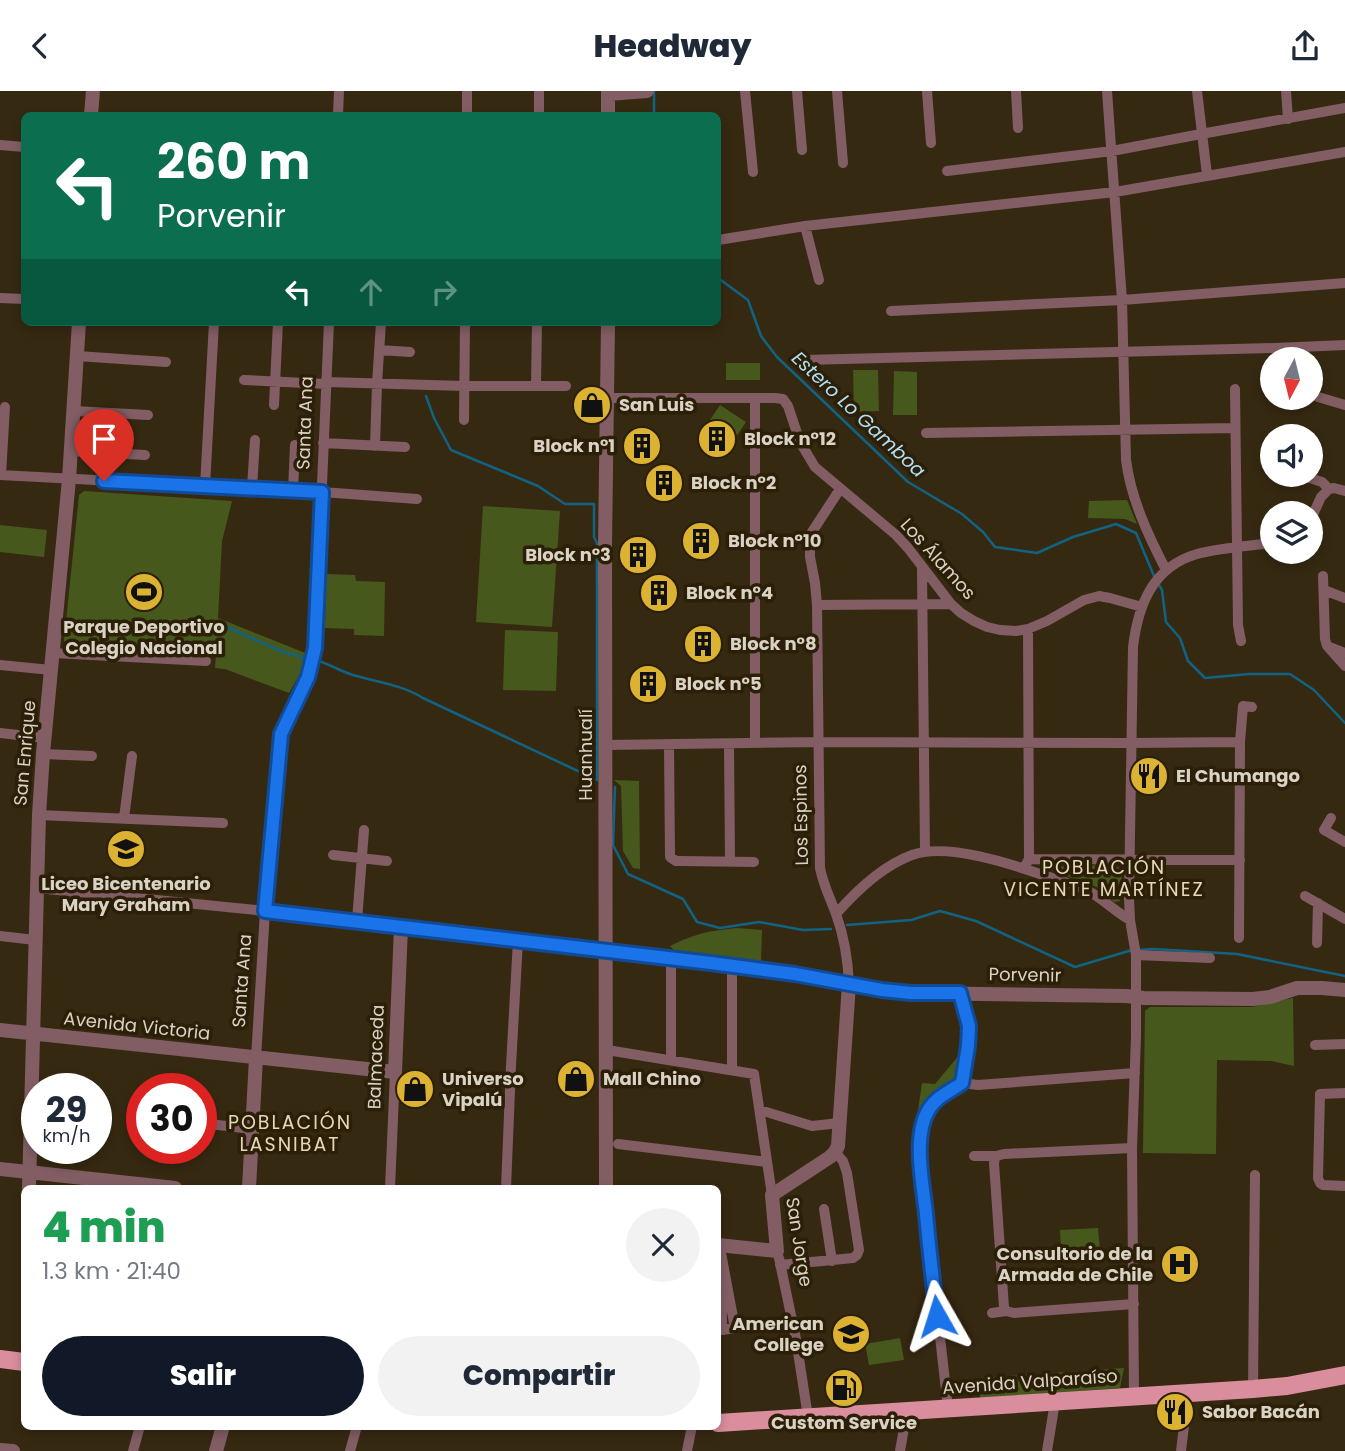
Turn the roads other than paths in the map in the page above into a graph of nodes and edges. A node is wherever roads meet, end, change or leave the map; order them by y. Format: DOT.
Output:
graph roads {
  1 [pos="93,91"];
  2 [pos="339,91"];
  3 [pos="467,91"];
  4 [pos="540,91"];
  5 [pos="646,91"];
  6 [pos="745,91"];
  7 [pos="797,91"];
  8 [pos="837,91"];
  9 [pos="927,91"];
  10 [pos="1016,91"];
  11 [pos="1107,91"];
  12 [pos="1197,91"];
  13 [pos="1286,91"];
  14 [pos="608,92"];
  15 [pos="1345,109"];
  16 [pos="91,112"];
  17 [pos="338,112"];
  18 [pos="467,112"];
  19 [pos="539,112"];
  20 [pos="608,112"];
  21 [pos="1288,119"];
  22 [pos="1018,128"];
  23 [pos="1201,134"];
  24 [pos="931,143"];
  25 [pos="0,145"];
  26 [pos="21,147"];
  27 [pos="803,150"];
  28 [pos="1112,151"];
  29 [pos="1345,152"];
  30 [pos="843,163"];
  31 [pos="947,171"];
  32 [pos="753,172"];
  33 [pos="1207,175"];
  34 [pos="1115,192"];
  35 [pos="805,226"];
  36 [pos="721,240"];
  37 [pos="819,280"];
  38 [pos="1345,283"];
  39 [pos="0,298"];
  40 [pos="21,299"];
  41 [pos="1122,300"];
  42 [pos="891,311"];
  43 [pos="79,326"];
  44 [pos="214,326"];
  45 [pos="278,326"];
  46 [pos="329,326"];
  47 [pos="381,326"];
  48 [pos="465,326"];
  49 [pos="537,326"];
  50 [pos="608,326"];
  51 [pos="1345,345"];
  52 [pos="379,350"];
  53 [pos="410,352"];
  54 [pos="1124,352"];
  55 [pos="77,356"];
  56 [pos="804,360"];
  57 [pos="166,362"];
  58 [pos="244,380"];
  59 [pos="275,382"];
  60 [pos="326,383"];
  61 [pos="377,384"];
  62 [pos="464,386"];
  63 [pos="537,386"];
  64 [pos="566,386"];
  65 [pos="1235,389"];
  66 [pos="606,398"];
  67 [pos="755,398"];
  68 [pos="1323,398"];
  69 [pos="274,405"];
  70 [pos="1345,405"];
  71 [pos="5,407"];
  72 [pos="74,411"];
  73 [pos="148,415"];
  74 [pos="464,421"];
  75 [pos="1234,428"];
  76 [pos="1125,430"];
  77 [pos="926,433"];
  78 [pos="256,440"];
  79 [pos="323,443"];
  80 [pos="295,445"];
  81 [pos="375,446"];
  82 [pos="405,447"];
  83 [pos="71,451"];
  84 [pos="145,455"];
  85 [pos="1,475"];
  86 [pos="69,479"];
  87 [pos="1323,483"];
  88 [pos="205,486"];
  89 [pos="252,488"];
  90 [pos="841,489"];
  91 [pos="1329,489"];
  92 [pos="293,491"];
  93 [pos="1345,491"];
  94 [pos="322,492"];
  95 [pos="417,499"];
  96 [pos="1319,501"];
  97 [pos="1260,545"];
  98 [pos="1237,548"];
  99 [pos="922,568"];
  100 [pos="1164,572"];
  101 [pos="1323,576"];
  102 [pos="1324,590"];
  103 [pos="1345,598"];
  104 [pos="817,604"];
  105 [pos="951,604"];
  106 [pos="922,605"];
  107 [pos="1142,607"];
  108 [pos="1028,629"];
  109 [pos="1241,641"];
  110 [pos="1328,646"];
  111 [pos="53,653"];
  112 [pos="1345,653"];
  113 [pos="206,661"];
  114 [pos="0,665"];
  115 [pos="1345,666"];
  116 [pos="51,670"];
  117 [pos="1252,706"];
  118 [pos="0,733"];
  119 [pos="44,738"];
  120 [pos="818,742"];
  121 [pos="1240,742"];
  122 [pos="755,743"];
  123 [pos="924,743"];
  124 [pos="1029,743"];
  125 [pos="1131,743"];
  126 [pos="729,744"];
  127 [pos="606,745"];
  128 [pos="669,745"];
  129 [pos="43,754"];
  130 [pos="92,756"];
  131 [pos="132,756"];
  132 [pos="39,815"];
  133 [pos="124,818"];
  134 [pos="1331,818"];
  135 [pos="223,823"];
  136 [pos="364,830"];
  137 [pos="1345,842"];
  138 [pos="925,851"];
  139 [pos="333,855"];
  140 [pos="361,859"];
  141 [pos="1129,859"];
  142 [pos="1240,860"];
  143 [pos="387,861"];
  144 [pos="730,862"];
  145 [pos="754,862"];
  146 [pos="1026,864"];
  147 [pos="37,888"];
  148 [pos="1306,896"];
  149 [pos="1318,903"];
  150 [pos="265,911"];
  151 [pos="836,914"];
  152 [pos="1345,919"];
  153 [pos="1130,920"];
  154 [pos="357,922"];
  155 [pos="401,927"];
  156 [pos="0,936"];
  157 [pos="1239,938"];
  158 [pos="35,940"];
  159 [pos="518,940"];
  160 [pos="1317,943"];
  161 [pos="606,950"];
  162 [pos="1136,955"];
  163 [pos="671,958"];
  164 [pos="1209,958"];
  165 [pos="732,966"];
  166 [pos="849,984"];
  167 [pos="1345,990"];
  168 [pos="960,993"];
  169 [pos="1136,997"];
  170 [pos="0,1030"];
  171 [pos="33,1034"];
  172 [pos="1345,1044"];
  173 [pos="1315,1045"];
  174 [pos="607,1050"];
  175 [pos="256,1058"];
  176 [pos="671,1059"];
  177 [pos="732,1070"];
  178 [pos="395,1072"];
  179 [pos="1135,1073"];
  180 [pos="962,1083"];
  181 [pos="1345,1093"];
  182 [pos="760,1110"];
  183 [pos="839,1122"];
  184 [pos="217,1125"];
  185 [pos="253,1129"];
  186 [pos="618,1144"];
  187 [pos="1132,1148"];
  188 [pos="835,1152"];
  189 [pos="974,1156"];
  190 [pos="996,1156"];
  191 [pos="767,1162"];
  192 [pos="0,1170"];
  193 [pos="29,1173"];
  194 [pos="1255,1175"];
  195 [pos="29,1185"];
  196 [pos="124,1185"];
  197 [pos="249,1185"];
  198 [pos="390,1185"];
  199 [pos="506,1185"];
  200 [pos="606,1185"];
  201 [pos="1345,1186"];
  202 [pos="772,1195"];
  203 [pos="824,1209"];
  204 [pos="721,1248"];
  205 [pos="721,1253"];
  206 [pos="721,1257"];
  207 [pos="779,1258"];
  208 [pos="832,1261"];
  209 [pos="1134,1304"];
  210 [pos="1006,1311"];
  211 [pos="992,1313"];
  212 [pos="21,1362"];
  213 [pos="1,1363"];
  214 [pos="1345,1375"];
  215 [pos="1253,1389"];
  216 [pos="1188,1393"];
  217 [pos="1134,1396"];
  218 [pos="1055,1402"];
  219 [pos="948,1408"];
  220 [pos="906,1411"];
  221 [pos="808,1417"];
  222 [pos="721,1423"];
  223 [pos="139,1430"];
  224 [pos="222,1430"];
  225 [pos="356,1430"];
  226 [pos="691,1430"];
  227 [pos="0,1450"];
  228 [pos="13,1451"];
  229 [pos="133,1451"];
  230 [pos="216,1451"];
  231 [pos="351,1451"];
  232 [pos="687,1451"];
  233 [pos="900,1451"];
  234 [pos="1047,1451"];
  235 [pos="1181,1451"];
  1 -- 16 [label="street"];
  2 -- 17 [label="street"];
  3 -- 18 [label="street"];
  4 -- 19 [label="street"];
  5 -- 14 [label="street"];
  6 -- 32 [label="street"];
  7 -- 27 [label="street"];
  8 -- 30 [label="street"];
  9 -- 24 [label="street"];
  10 -- 22 [label="street"];
  11 -- 28 [label="street"];
  12 -- 23 [label="street"];
  13 -- 21 [label="street"];
  14 -- 20 [label="street"];
  15 -- 21 [label="street"];
  21 -- 23 [label="street"];
  23 -- 28 [label="street"];
  23 -- 33 [label="street"];
  25 -- 26 [label="street"];
  28 -- 31 [label="street"];
  28 -- 34 [label="street"];
  29 -- 33 [label="street"];
  33 -- 34 [label="street"];
  34 -- 35 [label="street"];
  34 -- 41 [label="street"];
  35 -- 36 [label="street"];
  35 -- 37 [label="street"];
  38 -- 41 [label="street"];
  39 -- 40 [label="street"];
  41 -- 42 [label="street"];
  41 -- 54 [label="street"];
  43 -- 55 [label="street, San Enrique"];
  44 -- 88 [label="street"];
  45 -- 59 [label="street"];
  46 -- 60 [label="street, Santa Ana"];
  47 -- 52 [label="street"];
  48 -- 62 [label="street"];
  49 -- 63 [label="street"];
  50 -- 66 [label="street, Huanhualí"];
  51 -- 54 [label="street"];
  52 -- 53 [label="street"];
  52 -- 61 [label="street"];
  54 -- 56 [label="street"];
  54 -- 76 [label="street"];
  55 -- 57 [label="street"];
  55 -- 72 [label="street, San Enrique"];
  58 -- 59 [label="street"];
  59 -- 60 [label="street"];
  59 -- 69 [label="street"];
  60 -- 61 [label="street"];
  60 -- 79 [label="street, Santa Ana"];
  61 -- 62 [label="street"];
  61 -- 81 [label="street"];
  62 -- 63 [label="street"];
  62 -- 74 [label="street"];
  63 -- 64 [label="street"];
  65 -- 75 [label="street"];
  66 -- 67 [label="street, Los Álamos"];
  66 -- 127 [label="street, Huanhualí"];
  67 -- 90 [label="street, Los Álamos"];
  67 -- 122 [label="street"];
  68 -- 70 [label="street"];
  71 -- 85 [label="street"];
  72 -- 73 [label="street"];
  72 -- 83 [label="street, San Enrique"];
  75 -- 76 [label="street"];
  75 -- 98 [label="street"];
  76 -- 77 [label="street"];
  76 -- 100 [label="street"];
  78 -- 89 [label="street"];
  79 -- 81 [label="street"];
  79 -- 94 [label="street, Santa Ana"];
  80 -- 92 [label="street"];
  81 -- 82 [label="street"];
  83 -- 84 [label="street"];
  83 -- 86 [label="street, San Enrique"];
  85 -- 86 [label="street"];
  86 -- 88 [label="street"];
  86 -- 111 [label="street, San Enrique"];
  87 -- 91 [label="street"];
  88 -- 89 [label="street"];
  89 -- 92 [label="street"];
  90 -- 99 [label="street, Los Álamos"];
  90 -- 104 [label="street, Los Espinos"];
  91 -- 93 [label="street"];
  91 -- 96 [label="street"];
  92 -- 94 [label="street"];
  94 -- 95 [label="street"];
  94 -- 150 [label="street, Santa Ana"];
  97 -- 98 [label="street"];
  98 -- 100 [label="street"];
  98 -- 109 [label="street"];
  99 -- 105 [label="street, Los Álamos"];
  99 -- 106 [label="street"];
  100 -- 107 [label="street"];
  101 -- 102 [label="street"];
  102 -- 103 [label="street"];
  102 -- 110 [label="street"];
  104 -- 106 [label="street"];
  104 -- 120 [label="street, Los Espinos"];
  105 -- 106 [label="street"];
  105 -- 108 [label="street, Los Álamos"];
  106 -- 123 [label="street"];
  107 -- 108 [label="street, Los Álamos"];
  107 -- 125 [label="street"];
  108 -- 124 [label="street"];
  110 -- 112 [label="street"];
  110 -- 115 [label="street"];
  111 -- 113 [label="street"];
  111 -- 116 [label="street, San Enrique"];
  114 -- 116 [label="street"];
  116 -- 119 [label="street, San Enrique"];
  117 -- 121 [label="street"];
  118 -- 119 [label="street"];
  119 -- 129 [label="street, San Enrique"];
  120 -- 122 [label="street"];
  120 -- 123 [label="street"];
  120 -- 151 [label="street, Los Espinos"];
  121 -- 125 [label="street"];
  121 -- 142 [label="street"];
  122 -- 126 [label="street"];
  123 -- 124 [label="street"];
  123 -- 138 [label="street"];
  124 -- 125 [label="street"];
  124 -- 146 [label="street"];
  125 -- 141 [label="street"];
  126 -- 128 [label="street"];
  126 -- 144 [label="street"];
  127 -- 128 [label="street"];
  127 -- 161 [label="street, Huanhualí"];
  128 -- 144 [label="street"];
  129 -- 130 [label="street"];
  129 -- 132 [label="street, San Enrique"];
  131 -- 133 [label="street"];
  132 -- 133 [label="street"];
  132 -- 147 [label="street, San Enrique"];
  133 -- 135 [label="street"];
  134 -- 137 [label="street"];
  136 -- 140 [label="street"];
  138 -- 146 [label="street"];
  138 -- 151 [label="street"];
  139 -- 140 [label="street"];
  140 -- 143 [label="street"];
  140 -- 154 [label="street"];
  141 -- 142 [label="street"];
  141 -- 146 [label="street"];
  141 -- 153 [label="street"];
  142 -- 157 [label="street"];
  144 -- 145 [label="street"];
  146 -- 153 [label="street"];
  147 -- 150 [label="street, Porvenir"];
  147 -- 158 [label="street, San Enrique"];
  148 -- 149 [label="street"];
  149 -- 152 [label="street"];
  149 -- 160 [label="street"];
  150 -- 154 [label="street, Porvenir"];
  150 -- 175 [label="street, Santa Ana"];
  151 -- 166 [label="street, Los Espinos"];
  153 -- 162 [label="street"];
  154 -- 155 [label="street, Porvenir"];
  155 -- 159 [label="street, Porvenir"];
  155 -- 178 [label="street, Balmaceda"];
  156 -- 158 [label="street"];
  158 -- 171 [label="street, San Enrique"];
  159 -- 161 [label="street, Porvenir"];
  159 -- 199 [label="street"];
  161 -- 163 [label="street, Porvenir"];
  161 -- 174 [label="street, Huanhualí"];
  162 -- 164 [label="street"];
  162 -- 169 [label="street"];
  163 -- 165 [label="street, Porvenir"];
  163 -- 176 [label="street"];
  165 -- 166 [label="street, Porvenir"];
  165 -- 177 [label="street"];
  166 -- 168 [label="street, Porvenir"];
  166 -- 183 [label="street, Los Espinos"];
  167 -- 169 [label="street, Porvenir"];
  168 -- 169 [label="street, Porvenir"];
  168 -- 180 [label="street"];
  169 -- 179 [label="street"];
  170 -- 171 [label="street, Avenida Victoria"];
  171 -- 175 [label="street, Avenida Victoria"];
  171 -- 193 [label="street, San Enrique"];
  172 -- 173 [label="street"];
  174 -- 176 [label="street"];
  174 -- 200 [label="street, Huanhualí"];
  175 -- 178 [label="street, Avenida Victoria"];
  175 -- 185 [label="street, Santa Ana"];
  176 -- 177 [label="street"];
  177 -- 182 [label="street, San Jorge"];
  178 -- 198 [label="street, Balmaceda"];
  179 -- 180 [label="street"];
  179 -- 187 [label="street"];
  180 -- 219 [label="street"];
  181 -- 201 [label="street"];
  182 -- 183 [label="street"];
  182 -- 191 [label="street, San Jorge"];
  183 -- 188 [label="street, Los Espinos"];
  184 -- 185 [label="street"];
  185 -- 197 [label="street, Santa Ana"];
  186 -- 191 [label="street"];
  187 -- 190 [label="street"];
  187 -- 209 [label="street"];
  188 -- 202 [label="street"];
  188 -- 208 [label="street"];
  189 -- 190 [label="street"];
  190 -- 210 [label="street"];
  191 -- 202 [label="street, San Jorge"];
  192 -- 193 [label="street"];
  193 -- 195 [label="street, San Enrique"];
  193 -- 196 [label="street"];
  194 -- 215 [label="street"];
  202 -- 207 [label="street, San Jorge"];
  203 -- 208 [label="street"];
  204 -- 207 [label="street"];
  205 -- 206 [label="street"];
  207 -- 208 [label="street"];
  207 -- 221 [label="street, San Jorge"];
  209 -- 210 [label="street"];
  209 -- 217 [label="street"];
  210 -- 211 [label="street"];
  212 -- 213 [label="main road"];
  214 -- 215 [label="main road, Avenida Valparaíso"];
  215 -- 216 [label="main road, Avenida Valparaíso"];
  216 -- 217 [label="main road, Avenida Valparaíso"];
  216 -- 235 [label="street"];
  217 -- 218 [label="main road, Avenida Valparaíso"];
  218 -- 219 [label="main road, Avenida Valparaíso"];
  218 -- 234 [label="street"];
  219 -- 220 [label="main road, Avenida Valparaíso"];
  220 -- 221 [label="main road, Avenida Valparaíso"];
  220 -- 233 [label="street"];
  221 -- 222 [label="main road, Avenida Valparaíso"];
  223 -- 229 [label="street"];
  224 -- 230 [label="street"];
  225 -- 231 [label="street"];
  226 -- 232 [label="street"];
  227 -- 228 [label="street"];
}
